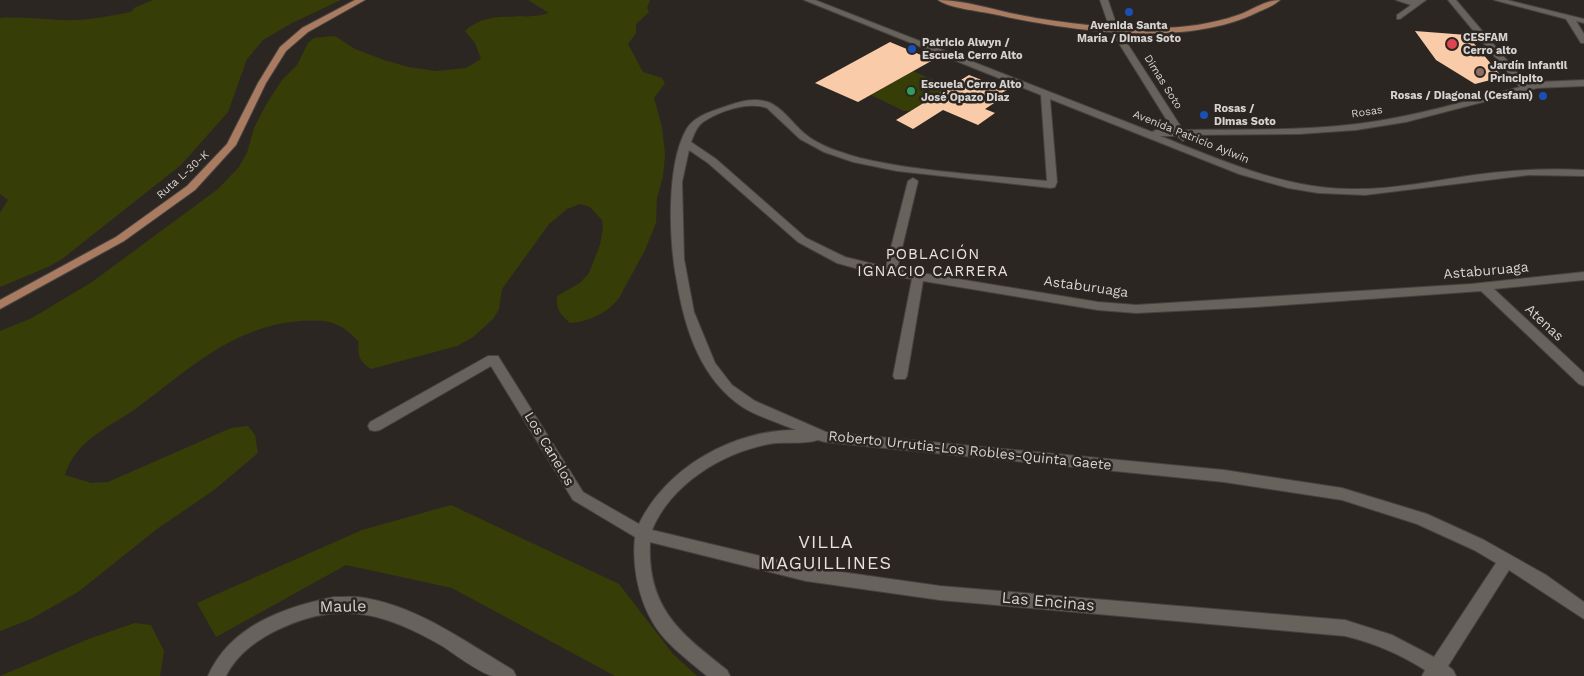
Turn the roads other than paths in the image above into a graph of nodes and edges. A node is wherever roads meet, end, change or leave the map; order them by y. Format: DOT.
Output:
graph roads {
  1 [pos="361,0"];
  2 [pos="808,0"];
  3 [pos="942,0"];
  4 [pos="1104,0"];
  5 [pos="1276,0"];
  6 [pos="1400,0"];
  7 [pos="1452,0"];
  8 [pos="1498,0"];
  9 [pos="1547,0"];
  10 [pos="1419,2"];
  11 [pos="1543,11"];
  12 [pos="1400,17"];
  13 [pos="1569,17"];
  14 [pos="1584,21"];
  15 [pos="1114,29"];
  16 [pos="1584,41"];
  17 [pos="1584,83"];
  18 [pos="1526,88"];
  19 [pos="1045,94"];
  20 [pos="1148,133"];
  21 [pos="1180,134"];
  22 [pos="686,143"];
  23 [pos="1188,149"];
  24 [pos="1584,173"];
  25 [pos="913,181"];
  26 [pos="891,272"];
  27 [pos="918,276"];
  28 [pos="1584,276"];
  29 [pos="1484,286"];
  30 [pos="0,305"];
  31 [pos="900,376"];
  32 [pos="1584,381"];
  33 [pos="375,426"];
  34 [pos="825,437"];
  35 [pos="643,534"];
  36 [pos="1507,560"];
  37 [pos="1584,611"];
  38 [pos="1438,673"];
  39 [pos="217,676"];
  40 [pos="507,676"];
  41 [pos="721,676"];
  1 -- 30 [label="main road, Ruta L-30-K"];
  2 -- 19 [label="street, Avenida Patricio Aylwin"];
  3 -- 15 [label="main road"];
  4 -- 15 [label="street, Dimas Soto"];
  5 -- 15 [label="main road"];
  6 -- 10 [label="street"];
  7 -- 18 [label="street"];
  8 -- 11 [label="street"];
  9 -- 11 [label="street"];
  10 -- 12 [label="street"];
  11 -- 13 [label="street"];
  13 -- 14 [label="street"];
  13 -- 16 [label="street"];
  15 -- 21 [label="street, Dimas Soto"];
  17 -- 18 [label="street, Rosas"];
  18 -- 21 [label="street, Rosas"];
  19 -- 20 [label="street, Avenida Patricio Aylwin"];
  19 -- 22 [label="street, Roberto Urrutia-Los Robles-Quinta Gaete"];
  20 -- 21 [label="street, Rosas"];
  20 -- 23 [label="street, Avenida Patricio Aylwin"];
  21 -- 23 [label="street, Dimas Soto"];
  22 -- 26 [label="street, Astaburuaga"];
  22 -- 34 [label="street, Roberto Urrutia-Los Robles-Quinta Gaete"];
  23 -- 24 [label="street, Avenida Patricio Aylwin"];
  25 -- 26 [label="street"];
  26 -- 27 [label="street, Astaburuaga"];
  27 -- 29 [label="street, Astaburuaga"];
  27 -- 31 [label="street"];
  28 -- 29 [label="street, Astaburuaga"];
  29 -- 32 [label="street, Atenas"];
  33 -- 35 [label="street, Los Canelos"];
  34 -- 35 [label="street"];
  34 -- 36 [label="street, Roberto Urrutia-Los Robles-Quinta Gaete"];
  35 -- 38 [label="street, Las Encinas"];
  35 -- 41 [label="street"];
  36 -- 37 [label="street, Roberto Urrutia-Los Robles-Quinta Gaete"];
  36 -- 38 [label="street"];
  39 -- 40 [label="street, Maule"];
}
